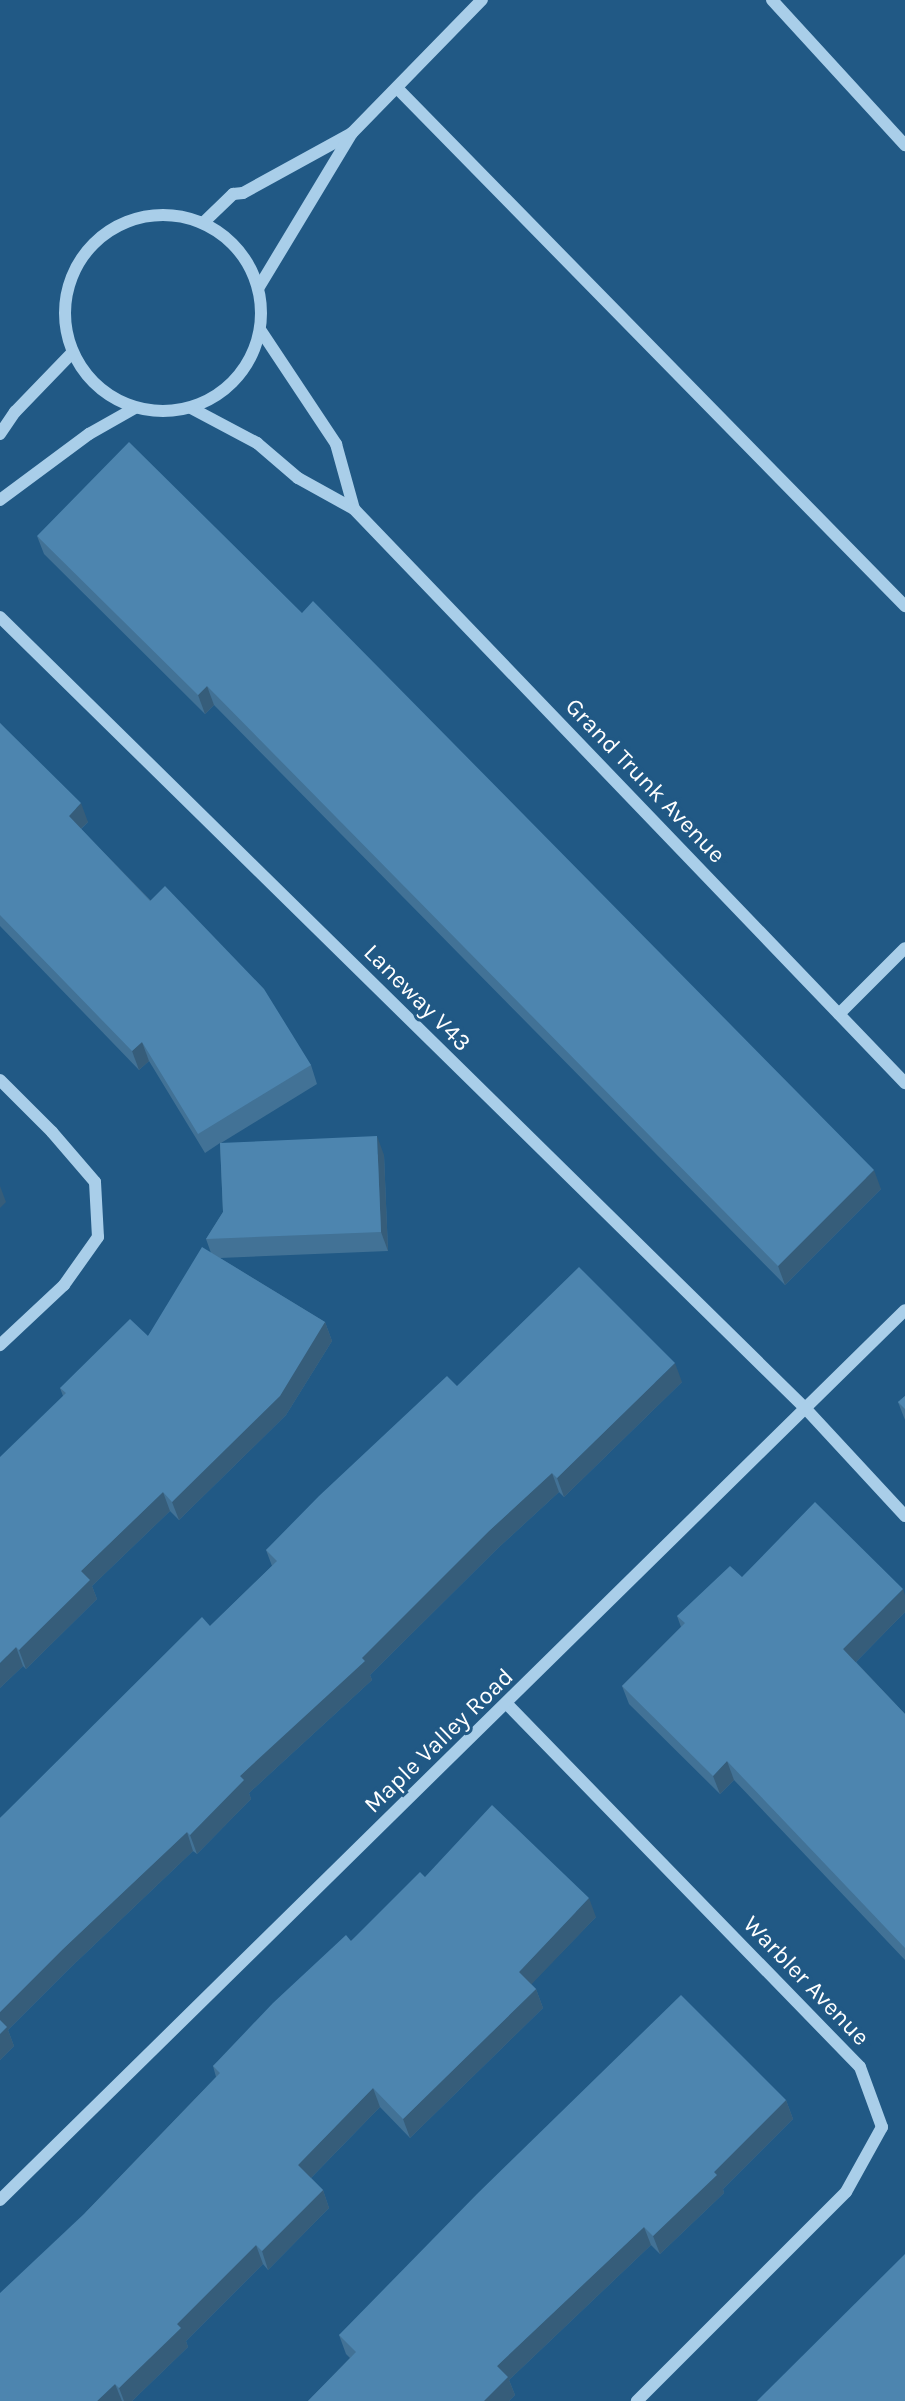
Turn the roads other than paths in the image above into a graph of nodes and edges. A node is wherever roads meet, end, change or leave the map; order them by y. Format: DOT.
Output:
graph roads {
  1 [pos="482,0"];
  2 [pos="772,0"];
  3 [pos="397,89"];
  4 [pos="352,133"];
  5 [pos="905,145"];
  6 [pos="203,223"];
  7 [pos="259,287"];
  8 [pos="261,331"];
  9 [pos="72,353"];
  10 [pos="135,408"];
  11 [pos="191,408"];
  12 [pos="0,434"];
  13 [pos="0,500"];
  14 [pos="354,509"];
  15 [pos="905,606"];
  16 [pos="0,617"];
  17 [pos="905,948"];
  18 [pos="839,1014"];
  19 [pos="0,1080"];
  20 [pos="905,1083"];
  21 [pos="905,1310"];
  22 [pos="0,1345"];
  23 [pos="806,1409"];
  24 [pos="905,1517"];
  25 [pos="507,1704"];
  26 [pos="0,2200"];
  27 [pos="637,2401"];
  1 -- 3 [label="street"];
  2 -- 5 [label="street"];
  3 -- 4 [label="street"];
  3 -- 15 [label="street"];
  4 -- 6 [label="street"];
  4 -- 7 [label="street"];
  6 -- 7 [label="street"];
  6 -- 9 [label="street"];
  7 -- 8 [label="street"];
  8 -- 11 [label="street"];
  8 -- 14 [label="street, Grand Trunk Avenue"];
  9 -- 10 [label="street"];
  9 -- 12 [label="street"];
  10 -- 11 [label="street"];
  10 -- 13 [label="street"];
  11 -- 14 [label="street, Grand Trunk Avenue"];
  14 -- 18 [label="street, Grand Trunk Avenue"];
  16 -- 23 [label="street, Laneway V43"];
  17 -- 18 [label="street"];
  18 -- 20 [label="street, Grand Trunk Avenue"];
  19 -- 22 [label="street"];
  21 -- 23 [label="street, Maple Valley Road"];
  23 -- 24 [label="street, Laneway V43"];
  23 -- 25 [label="street, Maple Valley Road"];
  25 -- 26 [label="street, Maple Valley Road"];
  25 -- 27 [label="street, Warbler Avenue"];
}
